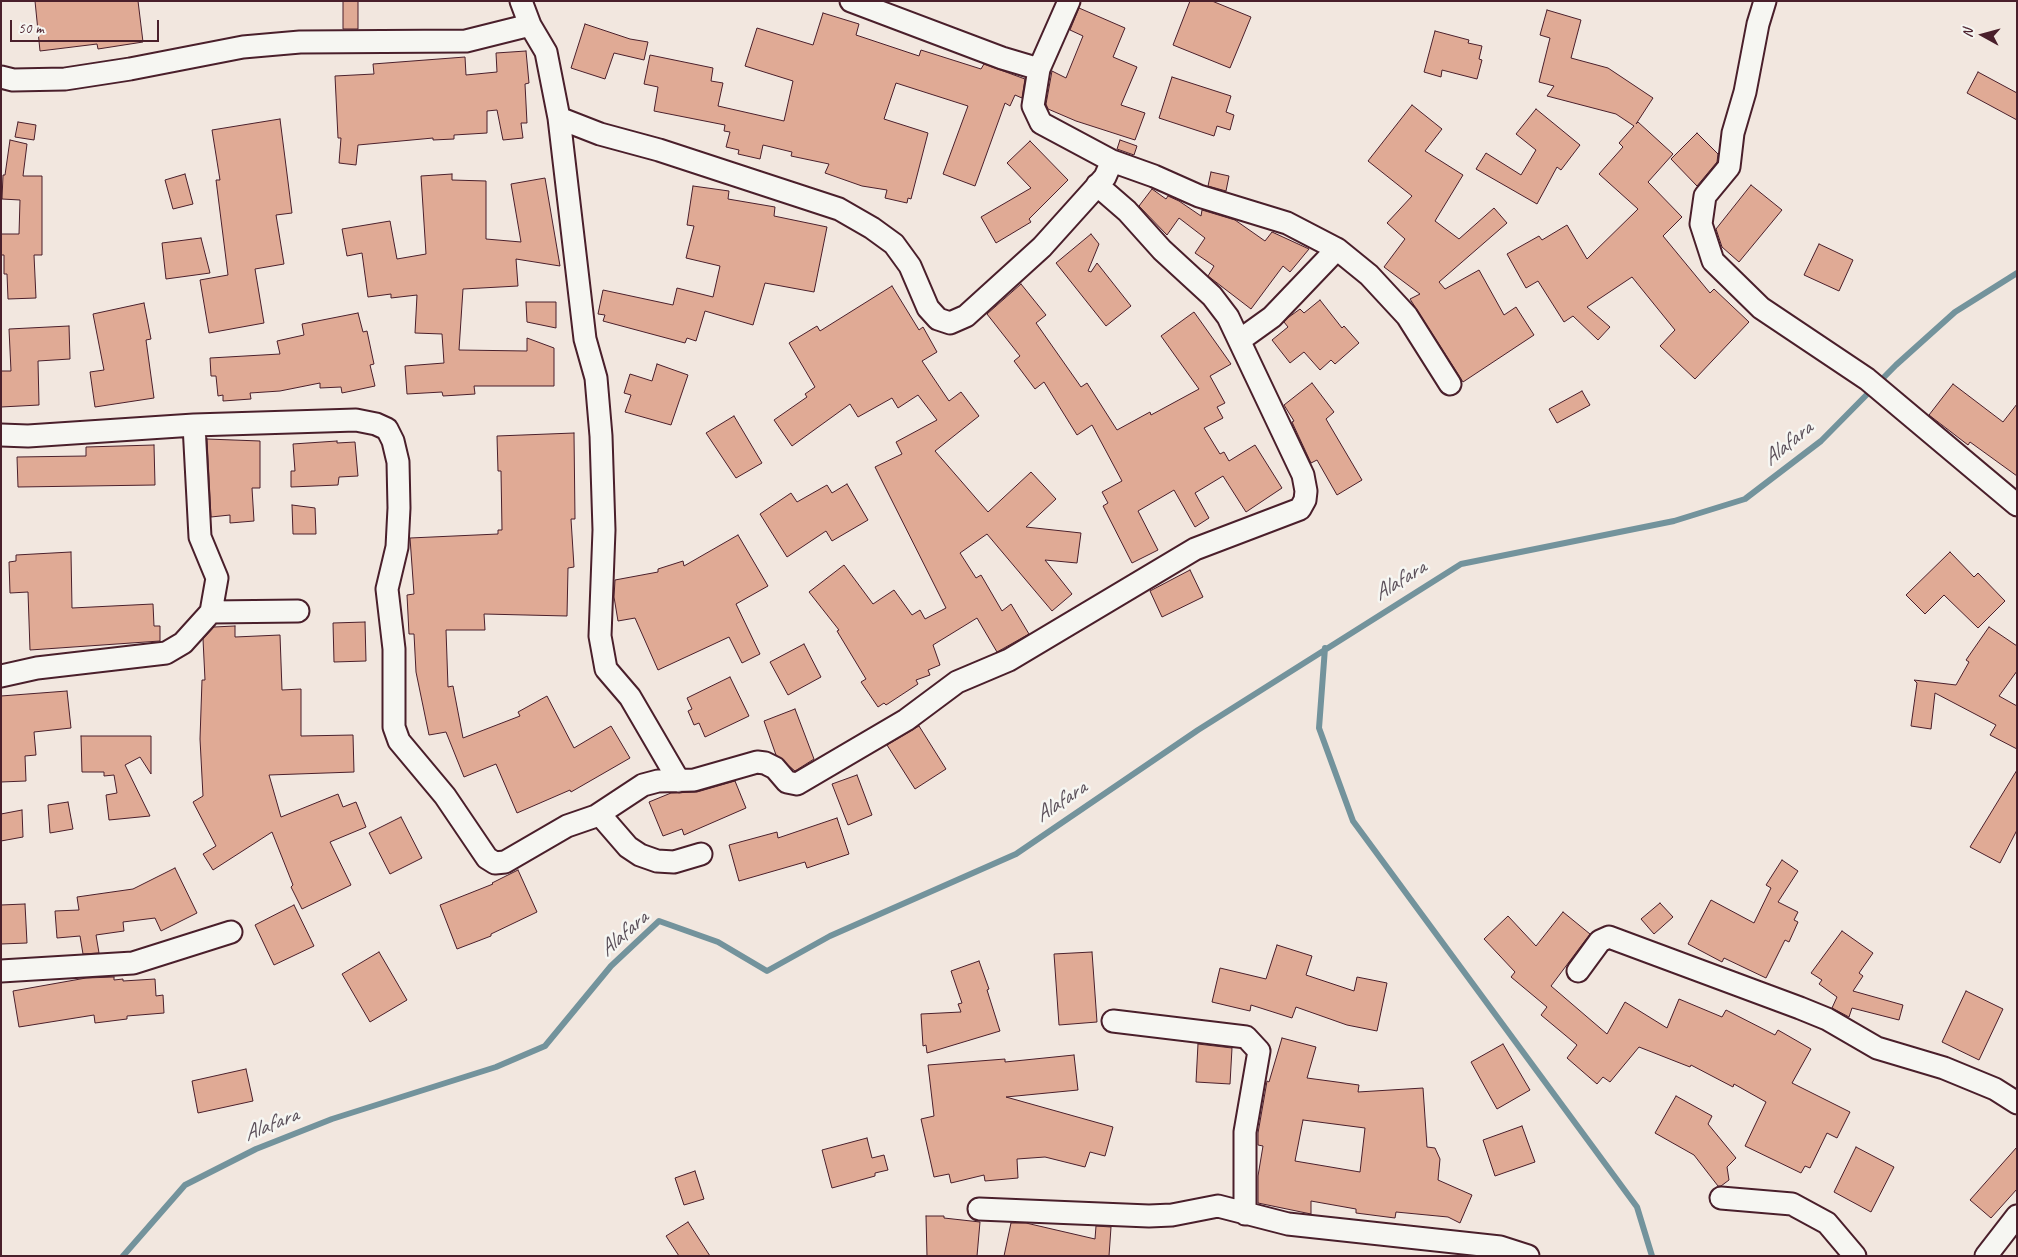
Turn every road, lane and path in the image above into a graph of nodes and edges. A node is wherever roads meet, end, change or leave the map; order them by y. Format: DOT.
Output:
graph roads {
  1 [pos="521,1"];
  2 [pos="851,1"];
  3 [pos="1069,1"];
  4 [pos="1760,3"];
  5 [pos="530,25"];
  6 [pos="1039,69"];
  7 [pos="1,77"];
  8 [pos="559,118"];
  9 [pos="1112,161"];
  10 [pos="1097,185"];
  11 [pos="1337,249"];
  12 [pos="1240,340"];
  13 [pos="1450,384"];
  14 [pos="194,425"];
  15 [pos="1,435"];
  16 [pos="2017,505"];
  17 [pos="298,611"];
  18 [pos="211,612"];
  19 [pos="1,676"];
  20 [pos="679,781"];
  21 [pos="596,816"];
  22 [pos="701,854"];
  23 [pos="231,932"];
  24 [pos="1,971"];
  25 [pos="1578,971"];
  26 [pos="1113,1021"];
  27 [pos="2017,1103"];
  28 [pos="1721,1198"];
  29 [pos="979,1209"];
  30 [pos="1245,1214"];
  31 [pos="2015,1220"];
  32 [pos="1528,1256"];
  33 [pos="1854,1256"];
  34 [pos="1986,1256"];
  1 -- 5 [label="street"];
  2 -- 6 [label="street"];
  3 -- 6 [label="street"];
  4 -- 16 [label="street"];
  5 -- 7 [label="street"];
  5 -- 8 [label="street"];
  6 -- 9 [label="street"];
  8 -- 10 [label="street"];
  8 -- 20 [label="street"];
  9 -- 10 [label="street"];
  9 -- 11 [label="street"];
  10 -- 12 [label="street"];
  11 -- 12 [label="street"];
  11 -- 13 [label="street"];
  12 -- 20 [label="street"];
  14 -- 15 [label="street"];
  14 -- 18 [label="street"];
  14 -- 21 [label="street"];
  17 -- 18 [label="street"];
  18 -- 19 [label="street"];
  20 -- 21 [label="street"];
  21 -- 22 [label="street"];
  23 -- 24 [label="street"];
  25 -- 27 [label="street"];
  26 -- 30 [label="street"];
  28 -- 33 [label="street"];
  29 -- 30 [label="street"];
  30 -- 32 [label="street"];
  31 -- 34 [label="street"];
}
